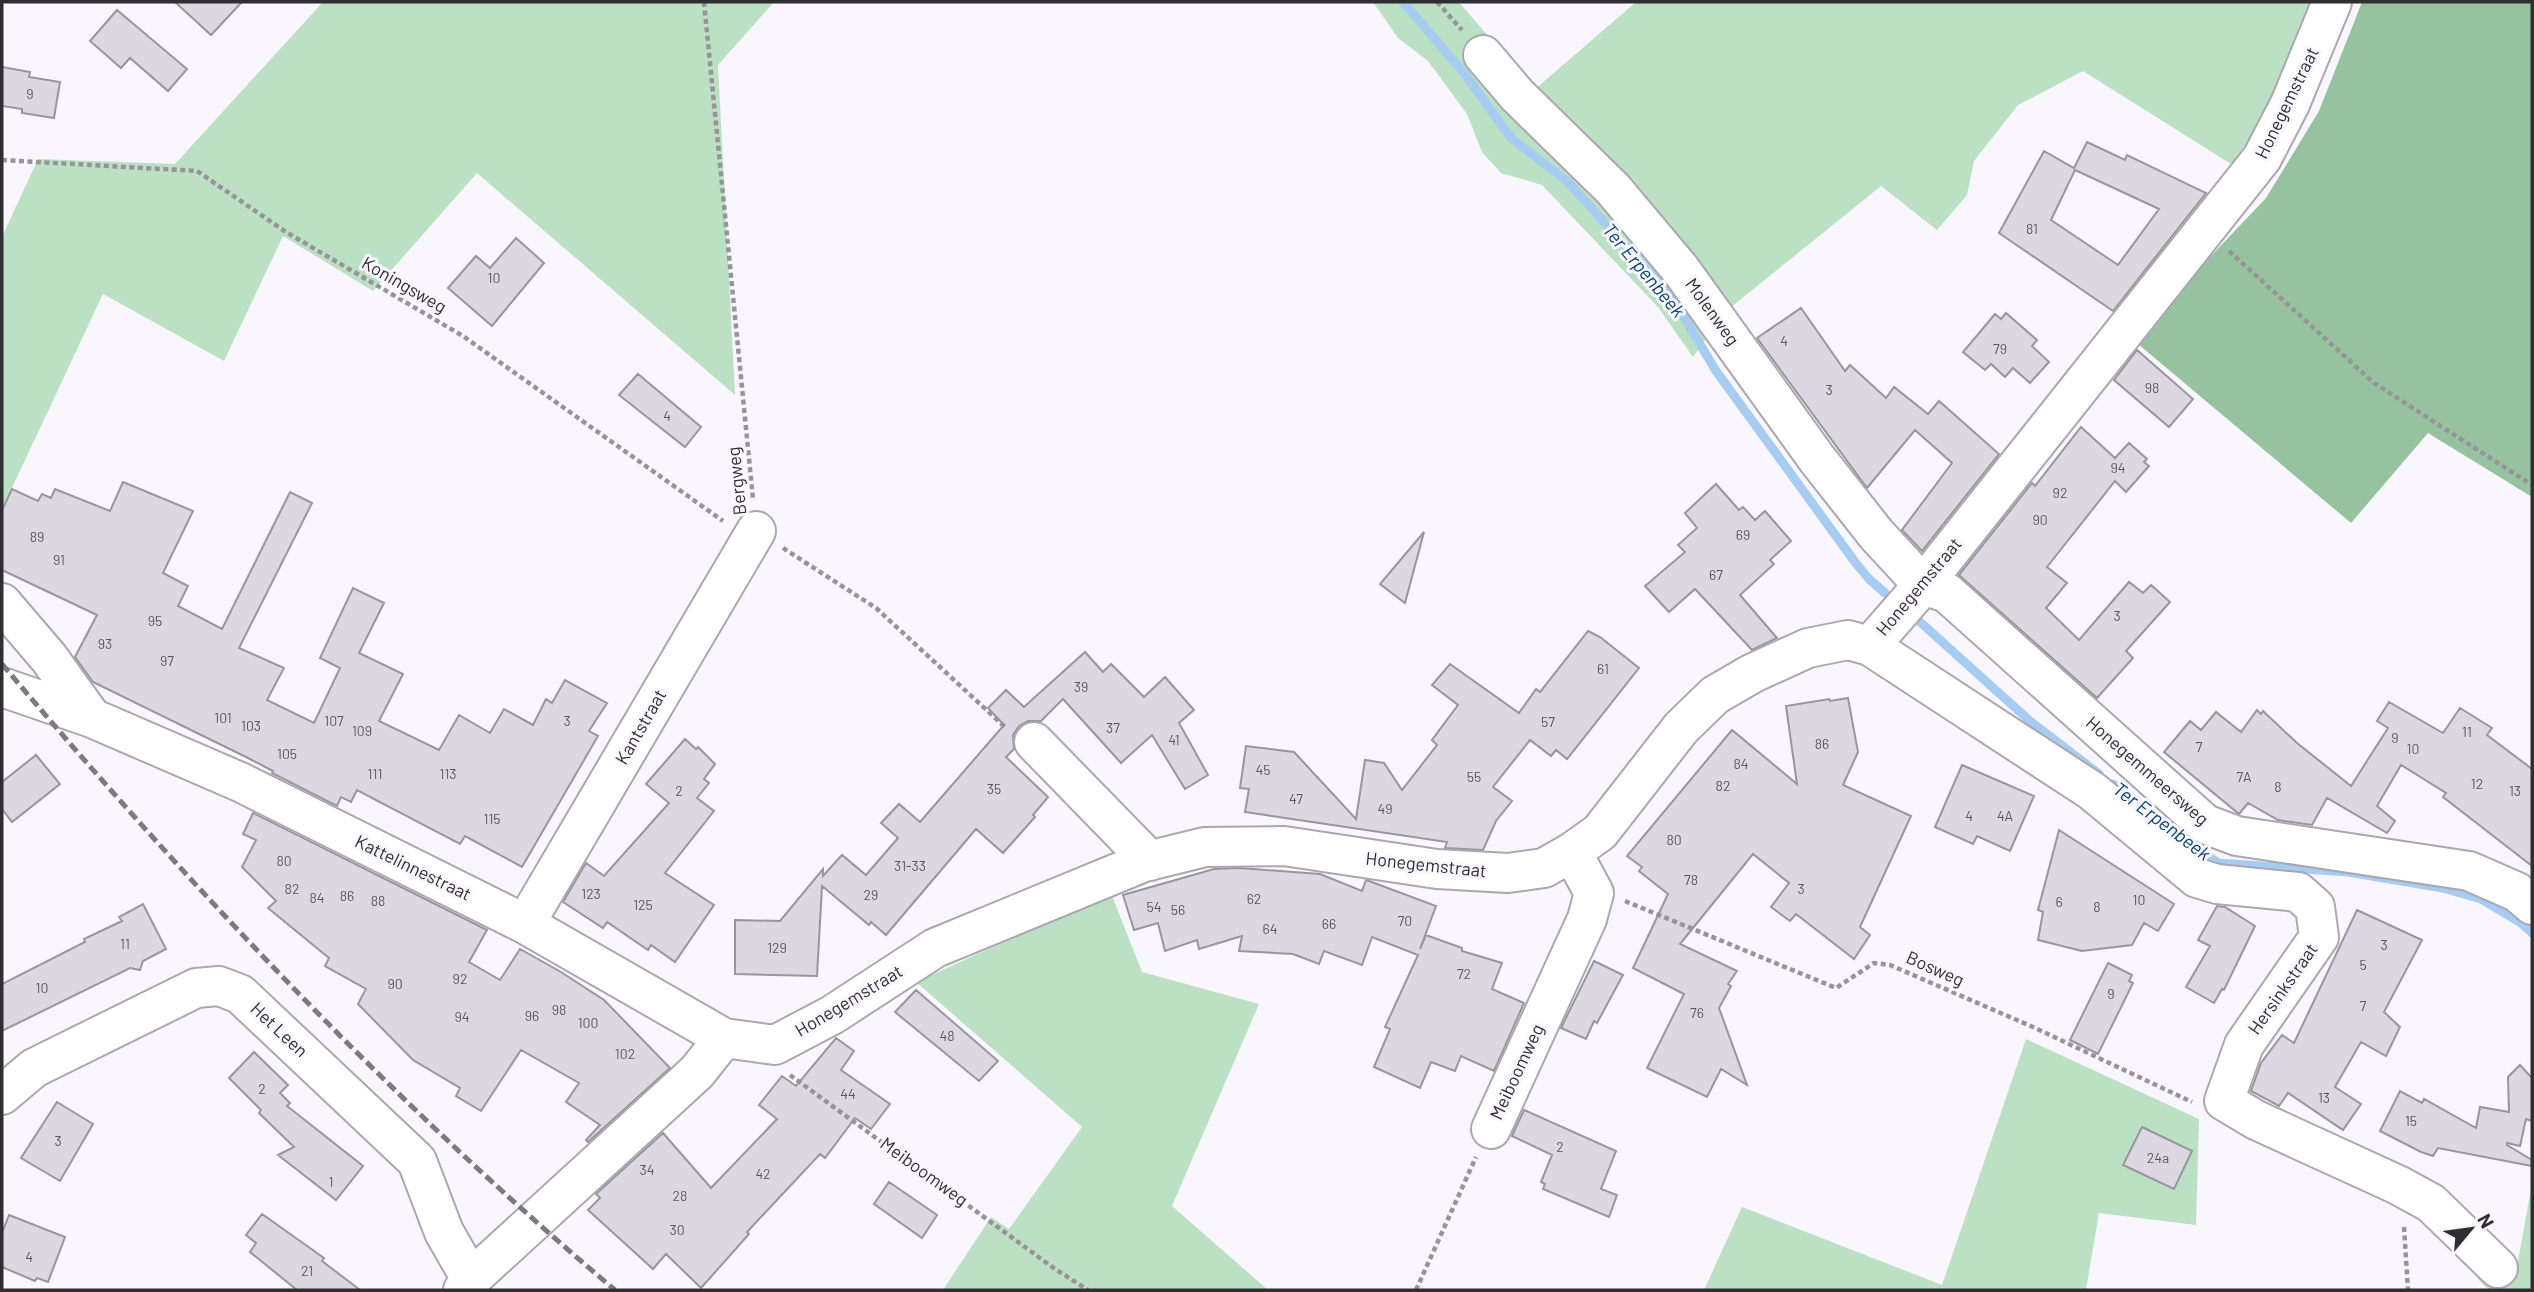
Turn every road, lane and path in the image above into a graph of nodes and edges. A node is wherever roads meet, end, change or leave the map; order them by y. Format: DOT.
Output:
graph roads {
  1 [pos="704,2"];
  2 [pos="2332,2"];
  3 [pos="1483,55"];
  4 [pos="2,160"];
  5 [pos="2206,229"];
  6 [pos="2532,485"];
  7 [pos="756,531"];
  8 [pos="1923,585"];
  9 [pos="2,603"];
  10 [pos="1870,646"];
  11 [pos="2,687"];
  12 [pos="92,718"];
  13 [pos="1024,739"];
  14 [pos="1572,852"];
  15 [pos="1150,861"];
  16 [pos="1594,893"];
  17 [pos="2532,905"];
  18 [pos="525,923"];
  19 [pos="724,1038"];
  20 [pos="775,1045"];
  21 [pos="2,1095"];
  22 [pos="2224,1101"];
  23 [pos="1492,1129"];
  24 [pos="2398,1185"];
  25 [pos="2498,1268"];
  26 [pos="467,1285"];
  27 [pos="1088,1290"];
  28 [pos="1416,1290"];
  29 [pos="2408,1290"];
  1 -- 7 [label="path, Bergweg"];
  2 -- 5 [label="street, Honegemstraat"];
  3 -- 8 [label="street, Molenweg"];
  4 -- 7 [label="path, Koningsweg"];
  5 -- 6 [label="path"];
  5 -- 8 [label="street, Honegemstraat"];
  7 -- 13 [label="path, Bergweg"];
  7 -- 18 [label="street, Kantstraat"];
  8 -- 10 [label="street, Honegemstraat"];
  8 -- 17 [label="street, Honegemmeersweg"];
  9 -- 12 [label="street"];
  10 -- 14 [label="street, Honegemstraat"];
  10 -- 22 [label="street, Hersinkstraat"];
  11 -- 12 [label="street, Kattelinnestraat"];
  12 -- 18 [label="street, Kattelinnestraat"];
  13 -- 15 [label="street"];
  14 -- 15 [label="street, Honegemstraat"];
  14 -- 16 [label="street"];
  15 -- 20 [label="street, Honegemstraat"];
  16 -- 22 [label="path, Bosweg"];
  16 -- 23 [label="street, Meiboomweg"];
  18 -- 19 [label="street, Kattelinnestraat"];
  19 -- 20 [label="street, Honegemstraat"];
  19 -- 26 [label="street"];
  20 -- 27 [label="path, Meiboomweg"];
  21 -- 26 [label="street, Het Leen"];
  22 -- 24 [label="street"];
  23 -- 28 [label="path, Meiboomweg"];
  24 -- 25 [label="street"];
  24 -- 29 [label="path"];
}
